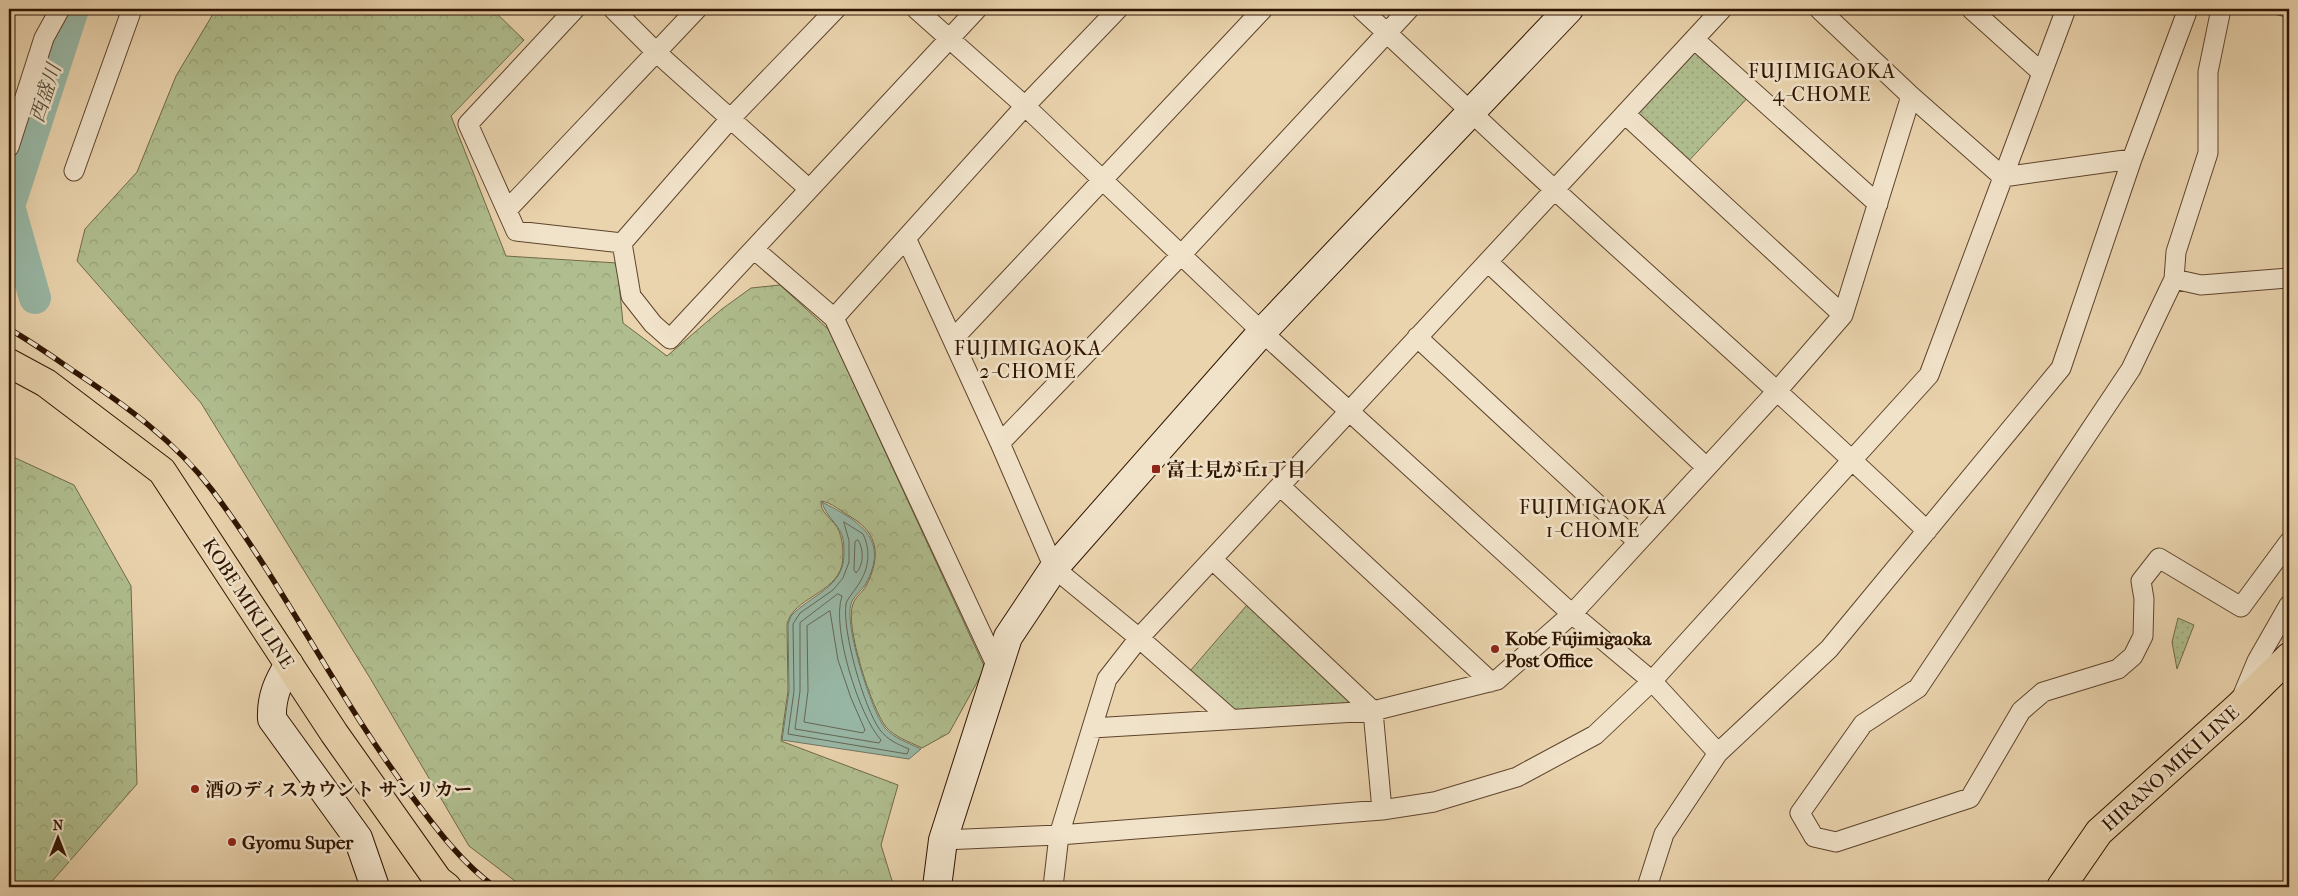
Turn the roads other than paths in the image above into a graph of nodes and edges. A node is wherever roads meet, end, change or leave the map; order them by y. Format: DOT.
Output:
graph roads {
  1 [pos="60,9"];
  2 [pos="132,9"];
  3 [pos="575,9"];
  4 [pos="613,9"];
  5 [pos="697,9"];
  6 [pos="836,9"];
  7 [pos="916,9"];
  8 [pos="977,9"];
  9 [pos="1118,9"];
  10 [pos="1263,9"];
  11 [pos="1361,9"];
  12 [pos="1409,9"];
  13 [pos="1569,9"];
  14 [pos="1722,9"];
  15 [pos="1819,9"];
  16 [pos="1971,9"];
  17 [pos="2066,9"];
  18 [pos="2188,9"];
  19 [pos="2221,9"];
  20 [pos="1387,33"];
  21 [pos="950,38"];
  22 [pos="1694,39"];
  23 [pos="657,53"];
  24 [pos="2041,72"];
  25 [pos="1911,96"];
  26 [pos="1025,106"];
  27 [pos="1472,111"];
  28 [pos="1625,114"];
  29 [pos="730,119"];
  30 [pos="9,147"];
  31 [pos="2132,159"];
  32 [pos="74,171"];
  33 [pos="2003,177"];
  34 [pos="1102,179"];
  35 [pos="809,189"];
  36 [pos="1555,190"];
  37 [pos="1878,204"];
  38 [pos="507,210"];
  39 [pos="906,238"];
  40 [pos="622,243"];
  41 [pos="755,250"];
  42 [pos="1181,254"];
  43 [pos="1488,262"];
  44 [pos="2289,278"];
  45 [pos="2174,279"];
  46 [pos="1843,315"];
  47 [pos="834,318"];
  48 [pos="1262,332"];
  49 [pos="1418,337"];
  50 [pos="953,339"];
  51 [pos="9,363"];
  52 [pos="1777,391"];
  53 [pos="1349,411"];
  54 [pos="1000,443"];
  55 [pos="1853,459"];
  56 [pos="1706,467"];
  57 [pos="1280,486"];
  58 [pos="1927,530"];
  59 [pos="1638,542"];
  60 [pos="2289,542"];
  61 [pos="1212,559"];
  62 [pos="1054,568"];
  63 [pos="2289,605"];
  64 [pos="1572,614"];
  65 [pos="1139,638"];
  66 [pos="2289,657"];
  67 [pos="998,668"];
  68 [pos="285,669"];
  69 [pos="1652,681"];
  70 [pos="1490,682"];
  71 [pos="2238,707"];
  72 [pos="1373,712"];
  73 [pos="1231,719"];
  74 [pos="1092,728"];
  75 [pos="1718,754"];
  76 [pos="1382,810"];
  77 [pos="1059,835"];
  78 [pos="943,840"];
  79 [pos="375,887"];
  80 [pos="447,887"];
  81 [pos="937,887"];
  82 [pos="1053,887"];
  83 [pos="1647,887"];
  84 [pos="2061,887"];
  1 -- 30 [label="street"];
  2 -- 32 [label="street"];
  3 -- 38 [label="street"];
  4 -- 23 [label="street"];
  5 -- 23 [label="street"];
  6 -- 29 [label="street"];
  7 -- 21 [label="street"];
  8 -- 21 [label="street"];
  9 -- 26 [label="street"];
  10 -- 34 [label="street"];
  11 -- 20 [label="street"];
  12 -- 20 [label="street"];
  13 -- 27 [label="street"];
  14 -- 22 [label="street"];
  15 -- 25 [label="street"];
  16 -- 24 [label="street"];
  17 -- 24 [label="street"];
  18 -- 31 [label="street"];
  19 -- 45 [label="street"];
  20 -- 27 [label="street"];
  20 -- 42 [label="street"];
  21 -- 26 [label="street"];
  21 -- 35 [label="street"];
  22 -- 28 [label="street"];
  22 -- 37 [label="street"];
  23 -- 29 [label="street"];
  23 -- 38 [label="street"];
  24 -- 33 [label="street"];
  25 -- 33 [label="street"];
  25 -- 37 [label="street"];
  26 -- 34 [label="street"];
  26 -- 39 [label="street"];
  27 -- 36 [label="street"];
  27 -- 48 [label="street"];
  28 -- 36 [label="street"];
  28 -- 46 [label="street"];
  29 -- 35 [label="street"];
  29 -- 40 [label="street"];
  31 -- 33 [label="street"];
  31 -- 58 [label="street"];
  33 -- 55 [label="street"];
  34 -- 42 [label="street"];
  34 -- 50 [label="street"];
  35 -- 41 [label="street"];
  36 -- 43 [label="street"];
  36 -- 52 [label="street"];
  37 -- 46 [label="street"];
  38 -- 40 [label="street"];
  39 -- 47 [label="street"];
  39 -- 50 [label="street"];
  40 -- 41 [label="street"];
  41 -- 47 [label="street"];
  42 -- 48 [label="street"];
  42 -- 54 [label="street"];
  43 -- 49 [label="street"];
  43 -- 56 [label="street"];
  44 -- 45 [label="street"];
  45 -- 60 [label="street"];
  46 -- 52 [label="street"];
  47 -- 67 [label="street"];
  48 -- 53 [label="street"];
  48 -- 62 [label="street"];
  49 -- 53 [label="street"];
  49 -- 59 [label="street"];
  50 -- 54 [label="street"];
  51 -- 68 [label="main road, KOBE MIKI LINE"];
  52 -- 55 [label="street"];
  52 -- 56 [label="street"];
  53 -- 57 [label="street"];
  53 -- 64 [label="street"];
  54 -- 62 [label="street"];
  55 -- 58 [label="street"];
  55 -- 69 [label="street"];
  56 -- 59 [label="street"];
  57 -- 61 [label="street"];
  57 -- 70 [label="street"];
  58 -- 75 [label="street"];
  59 -- 64 [label="street"];
  61 -- 65 [label="street"];
  61 -- 72 [label="street"];
  62 -- 65 [label="street"];
  62 -- 67 [label="street"];
  63 -- 71 [label="street"];
  64 -- 69 [label="street"];
  64 -- 70 [label="street"];
  65 -- 73 [label="street"];
  65 -- 74 [label="street"];
  66 -- 71 [label="main road, HIRANO MIKI LINE"];
  67 -- 78 [label="street"];
  68 -- 79 [label="street"];
  68 -- 80 [label="main road, KOBE MIKI LINE"];
  69 -- 75 [label="street"];
  69 -- 76 [label="street"];
  70 -- 72 [label="street"];
  71 -- 84 [label="main road, HIRANO MIKI LINE"];
  72 -- 73 [label="street"];
  72 -- 76 [label="street"];
  73 -- 74 [label="street"];
  74 -- 77 [label="street"];
  75 -- 83 [label="street"];
  76 -- 77 [label="street"];
  77 -- 78 [label="street"];
  77 -- 82 [label="street"];
  78 -- 81 [label="street"];
}
